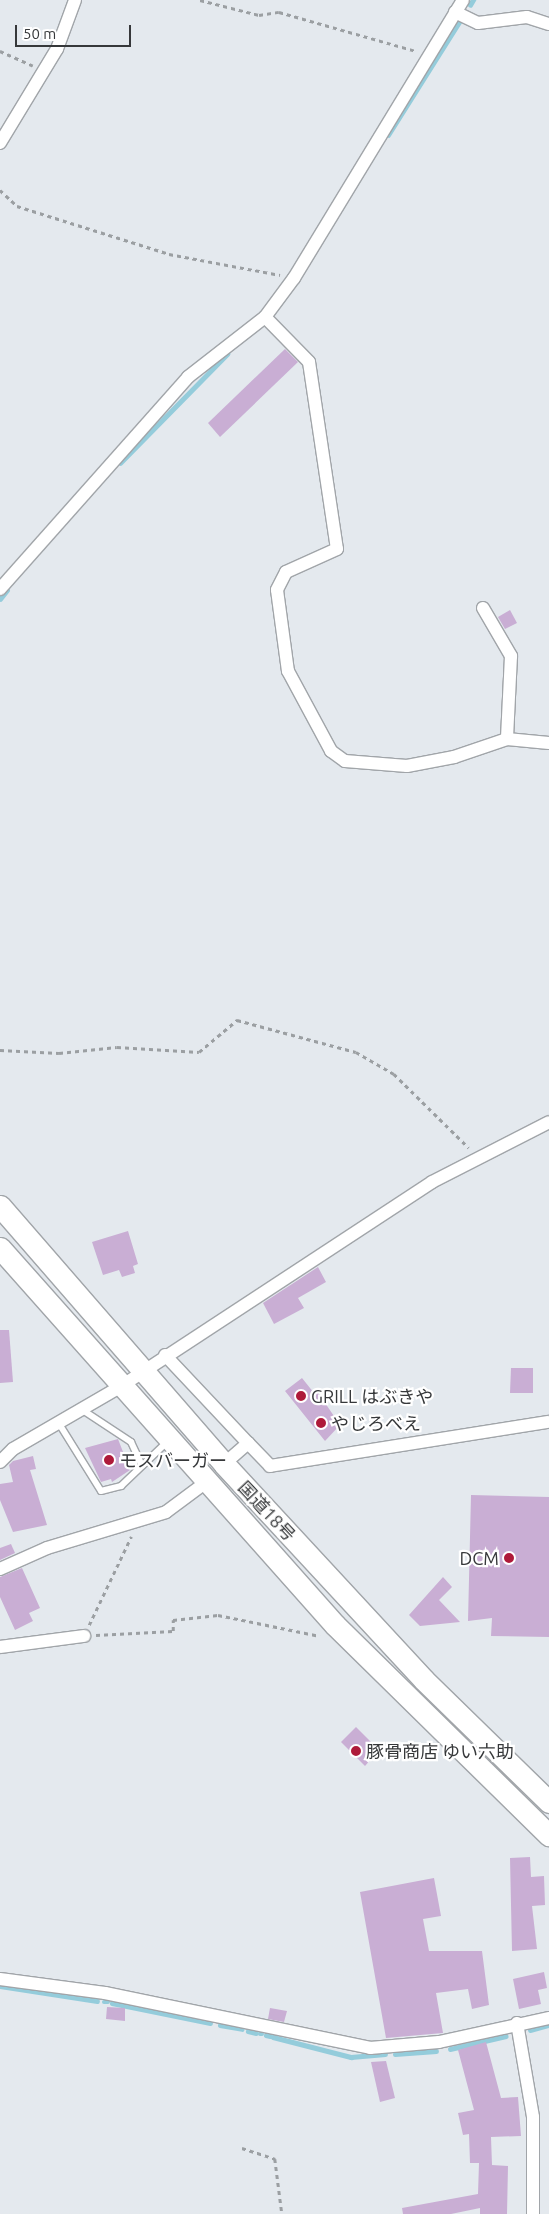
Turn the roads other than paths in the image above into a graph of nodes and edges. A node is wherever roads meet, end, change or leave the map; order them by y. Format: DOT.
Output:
graph roads {
  1 [pos="74,0"];
  2 [pos="463,0"];
  3 [pos="456,12"];
  4 [pos="549,24"];
  5 [pos="0,143"];
  6 [pos="265,317"];
  7 [pos="0,589"];
  8 [pos="483,608"];
  9 [pos="507,739"];
  10 [pos="549,743"];
  11 [pos="549,1122"];
  12 [pos="0,1206"];
  13 [pos="1,1250"];
  14 [pos="165,1355"];
  15 [pos="140,1372"];
  16 [pos="120,1387"];
  17 [pos="81,1409"];
  18 [pos="58,1422"];
  19 [pos="549,1422"];
  20 [pos="168,1442"];
  21 [pos="248,1444"];
  22 [pos="0,1462"];
  23 [pos="224,1464"];
  24 [pos="142,1466"];
  25 [pos="204,1483"];
  26 [pos="0,1569"];
  27 [pos="84,1636"];
  28 [pos="0,1647"];
  29 [pos="549,1802"];
  30 [pos="549,1835"];
  31 [pos="0,1979"];
  32 [pos="549,2018"];
  33 [pos="517,2023"];
  34 [pos="533,2214"];
  1 -- 5 [label="street"];
  2 -- 3 [label="street"];
  3 -- 4 [label="street"];
  3 -- 6 [label="street"];
  6 -- 7 [label="street"];
  6 -- 9 [label="street"];
  8 -- 9 [label="street"];
  9 -- 10 [label="street"];
  11 -- 14 [label="street"];
  12 -- 15 [label="highway, 国道18号"];
  13 -- 16 [label="highway, 国道18号"];
  14 -- 15 [label="street"];
  14 -- 21 [label="street"];
  15 -- 16 [label="street"];
  15 -- 23 [label="highway, 国道18号"];
  16 -- 17 [label="street"];
  16 -- 20 [label="highway, 国道18号"];
  17 -- 18 [label="street"];
  17 -- 24 [label="lane"];
  18 -- 22 [label="street"];
  18 -- 24 [label="lane"];
  19 -- 21 [label="street"];
  20 -- 24 [label="lane"];
  20 -- 25 [label="highway, 国道18号"];
  21 -- 23 [label="street"];
  23 -- 29 [label="highway, 国道18号"];
  25 -- 26 [label="street"];
  25 -- 30 [label="highway, 国道18号"];
  27 -- 28 [label="street"];
  31 -- 33 [label="street"];
  32 -- 33 [label="street"];
  33 -- 34 [label="street"];
}
